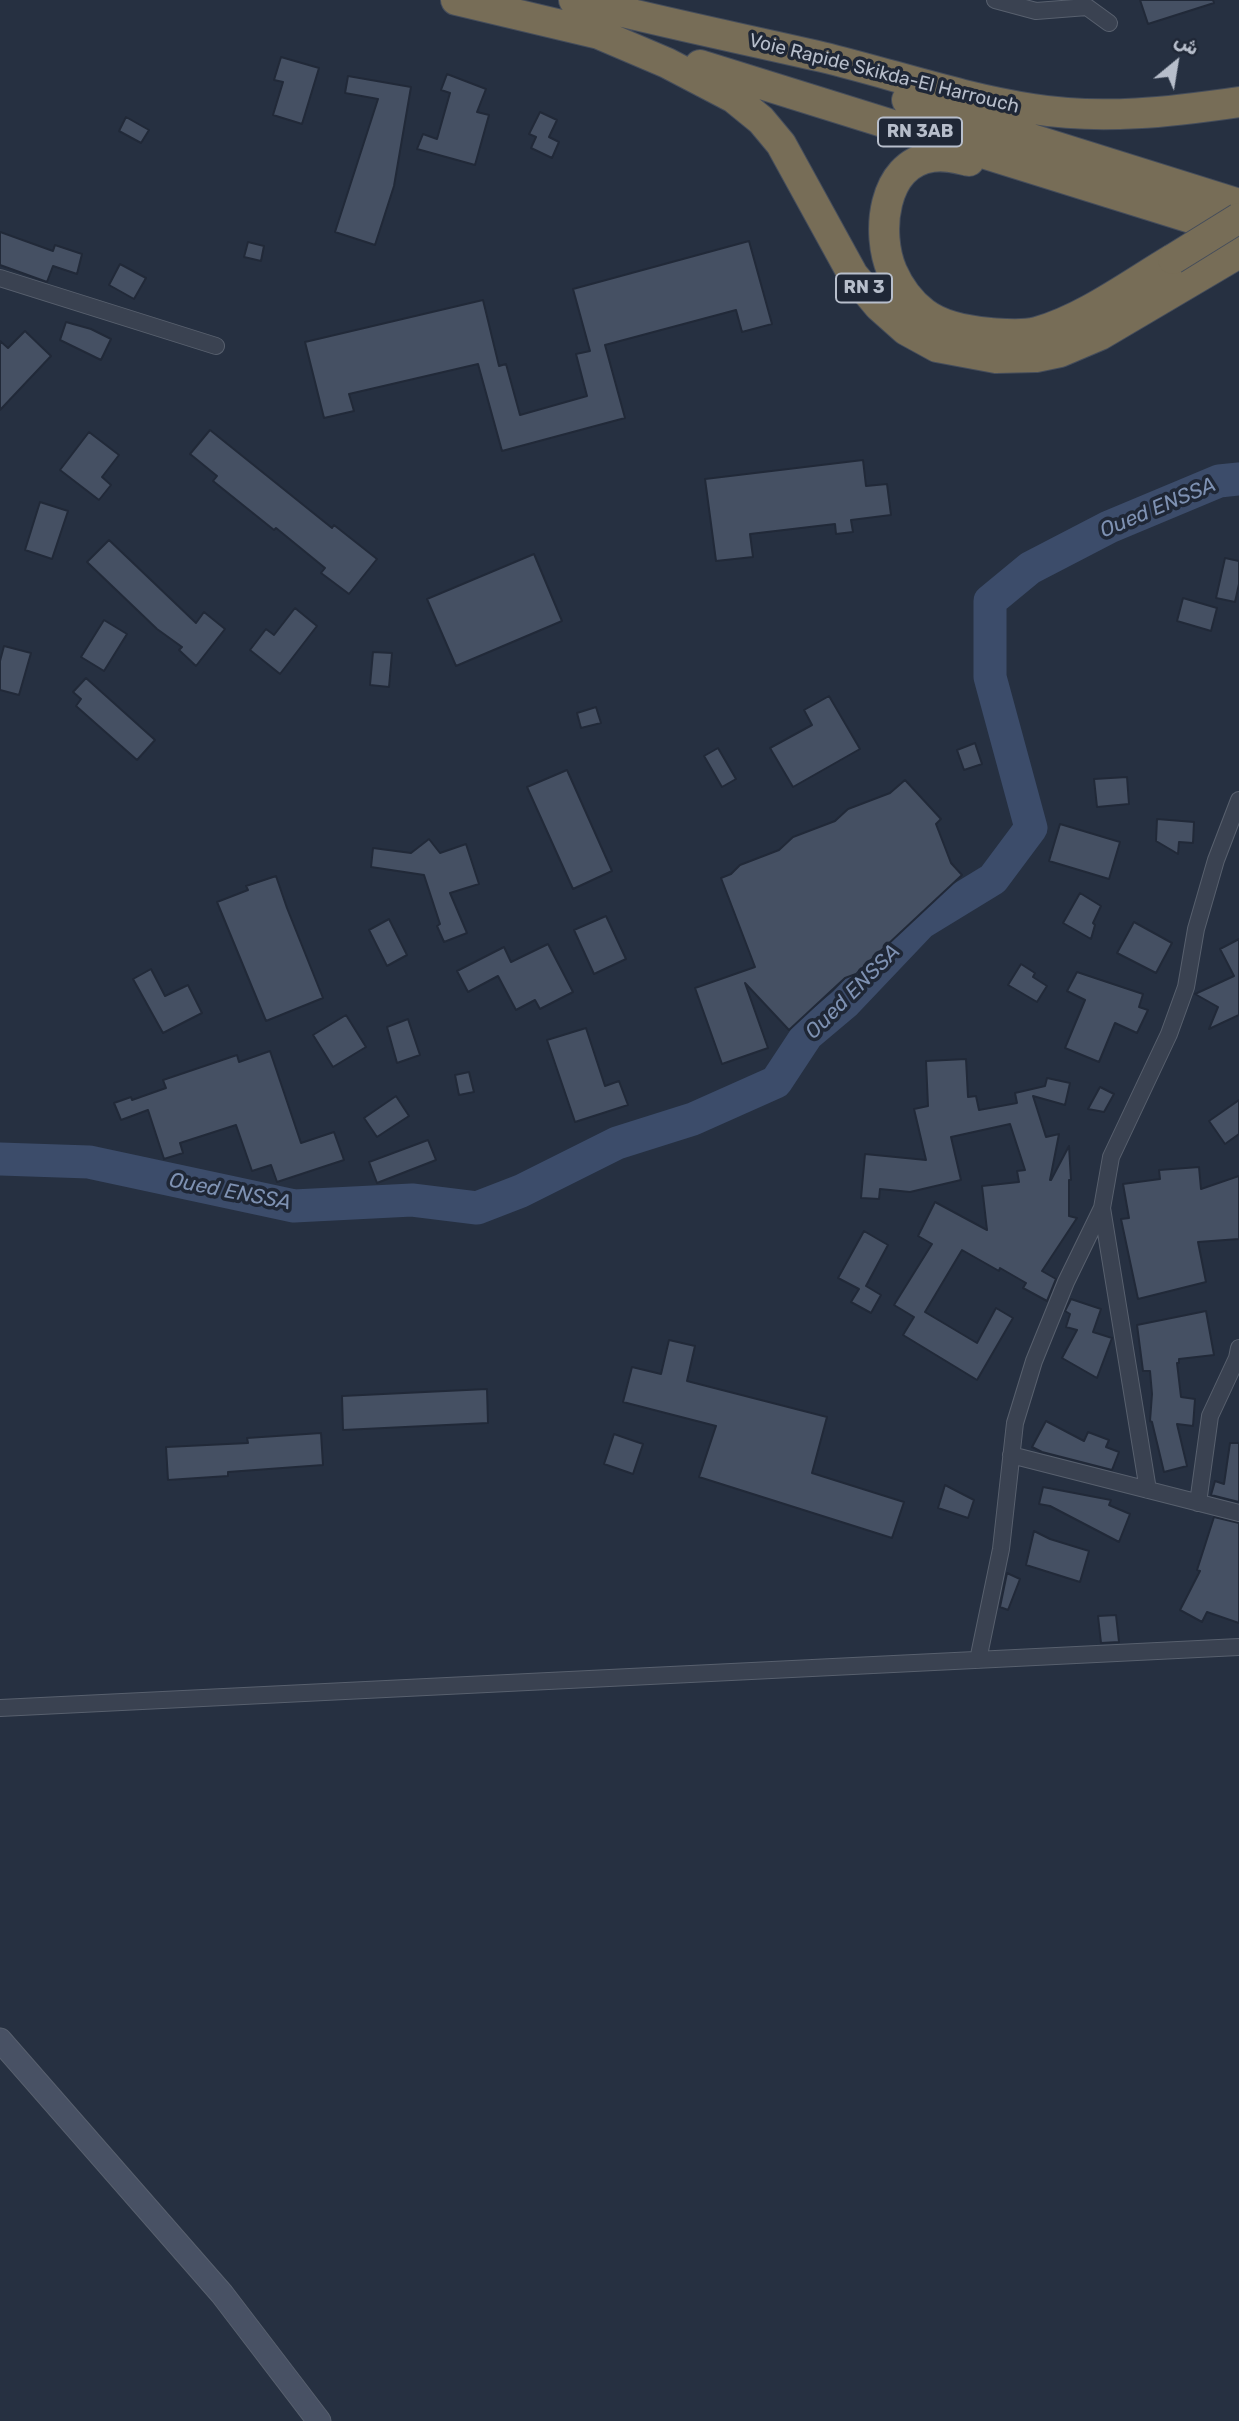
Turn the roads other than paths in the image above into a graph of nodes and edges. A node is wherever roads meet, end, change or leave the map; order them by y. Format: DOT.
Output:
graph roads {
  1 [pos="431,0"];
  2 [pos="456,0"];
  3 [pos="574,0"];
  4 [pos="995,0"];
  5 [pos="492,8"];
  6 [pos="619,12"];
  7 [pos="1109,23"];
  8 [pos="599,34"];
  9 [pos="1239,102"];
  10 [pos="1112,194"];
  11 [pos="1239,204"];
  12 [pos="1239,218"];
  13 [pos="1239,233"];
  14 [pos="1239,253"];
  15 [pos="0,278"];
  16 [pos="216,346"];
  17 [pos="1239,800"];
  18 [pos="1102,1208"];
  19 [pos="1239,1348"];
  20 [pos="1011,1455"];
  21 [pos="1148,1490"];
  22 [pos="1199,1503"];
  23 [pos="1239,1513"];
  24 [pos="1239,1647"];
  25 [pos="978,1660"];
  26 [pos="0,1708"];
  27 [pos="0,2040"];
  28 [pos="319,2421"];
  1 -- 5 [label="highway"];
  2 -- 5 [label="highway, RN 3"];
  3 -- 6 [label="highway, Voie Rapide Skikda-El Harrouch"];
  4 -- 7 [label="street"];
  5 -- 8 [label="highway, RN 3"];
  6 -- 9 [label="highway, Voie Rapide Skikda-El Harrouch"];
  6 -- 11 [label="highway, RN 3AB"];
  8 -- 10 [label="highway, RN 3AB"];
  8 -- 14 [label="highway, RN 3"];
  10 -- 12 [label="highway, RN 3AB, bridge"];
  10 -- 13 [label="highway, RN 3AB"];
  15 -- 16 [label="street"];
  17 -- 18 [label="street"];
  18 -- 20 [label="street"];
  18 -- 21 [label="street"];
  19 -- 22 [label="street"];
  20 -- 21 [label="street"];
  20 -- 25 [label="street"];
  21 -- 22 [label="street"];
  22 -- 23 [label="street"];
  24 -- 25 [label="street"];
  25 -- 26 [label="street"];
  27 -- 28 [label="main road"];
}
